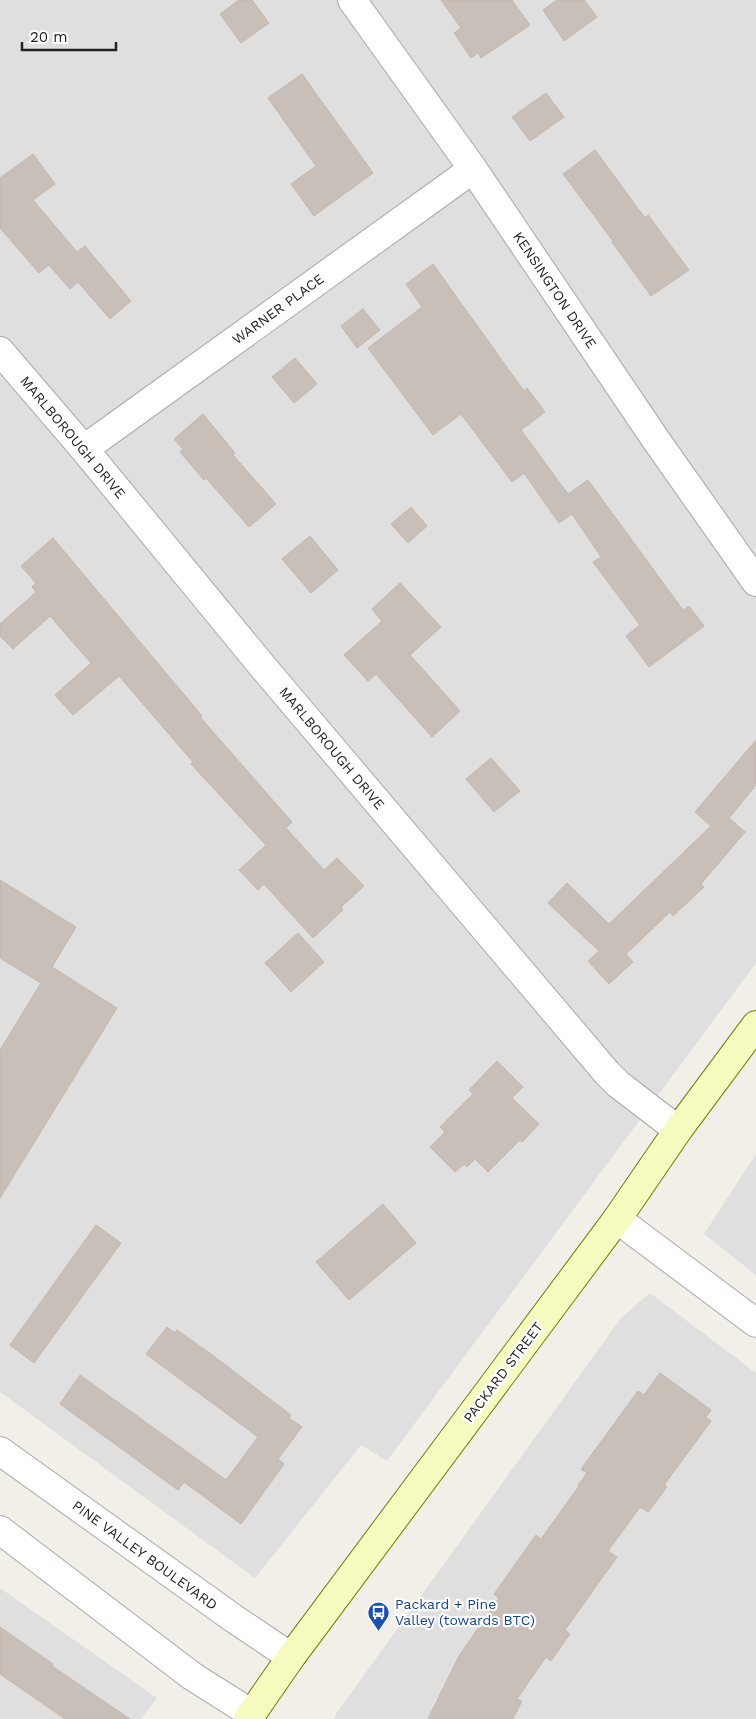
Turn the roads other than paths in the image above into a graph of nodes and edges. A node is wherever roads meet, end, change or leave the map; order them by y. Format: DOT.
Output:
graph roads {
  1 [pos="352,0"];
  2 [pos="473,169"];
  3 [pos="0,351"];
  4 [pos="84,449"];
  5 [pos="756,582"];
  6 [pos="756,1025"];
  7 [pos="678,1130"];
  8 [pos="617,1219"];
  9 [pos="756,1323"];
  10 [pos="0,1450"];
  11 [pos="0,1530"];
  12 [pos="291,1657"];
  13 [pos="250,1717"];
  1 -- 2 [label="street, KENSINGTON DRIVE"];
  2 -- 4 [label="street, WARNER PLACE"];
  2 -- 5 [label="street, KENSINGTON DRIVE"];
  3 -- 4 [label="street, MARLBOROUGH DRIVE"];
  4 -- 7 [label="street, MARLBOROUGH DRIVE"];
  6 -- 7 [label="main road, PACKARD STREET"];
  7 -- 8 [label="main road, PACKARD STREET"];
  8 -- 9 [label="street"];
  8 -- 12 [label="main road, PACKARD STREET"];
  10 -- 12 [label="street, PINE VALLEY BOULEVARD"];
  11 -- 13 [label="street"];
  12 -- 13 [label="main road, PACKARD STREET"];
}
